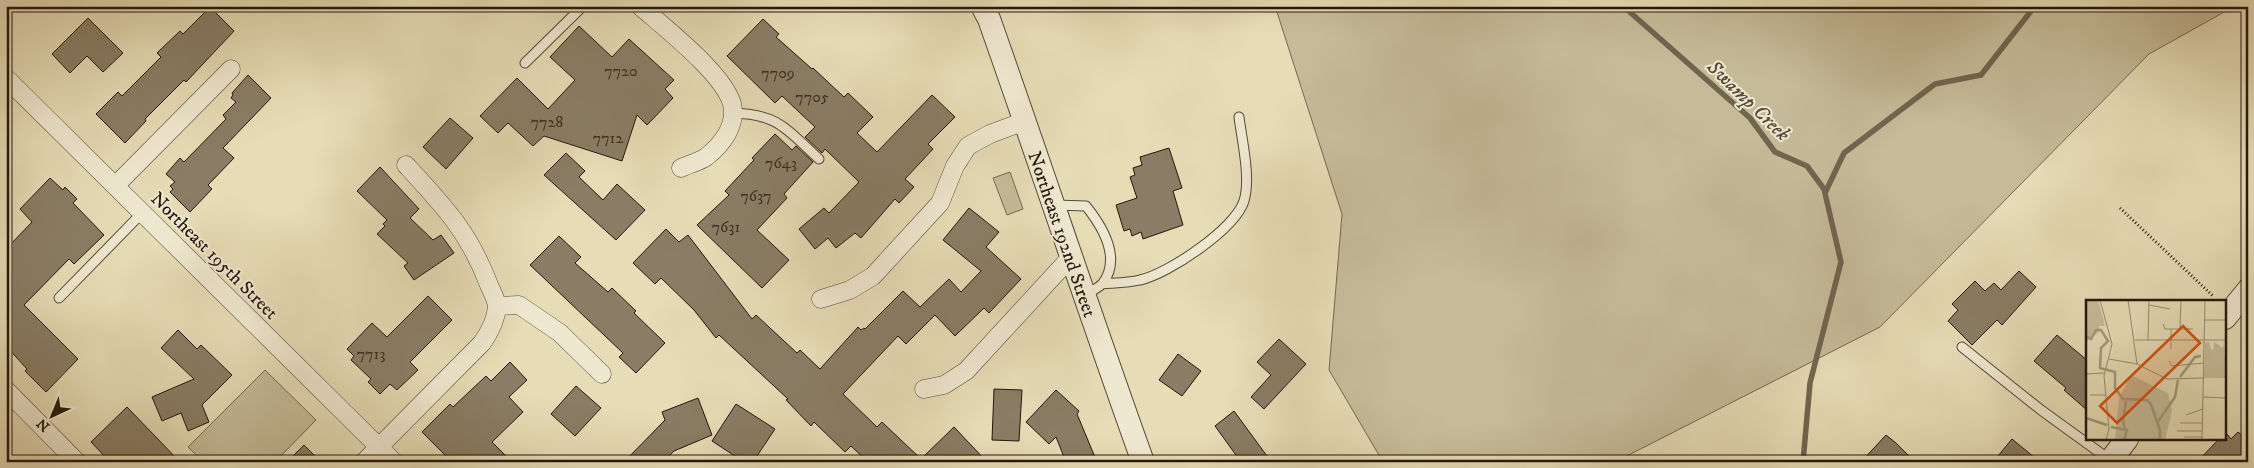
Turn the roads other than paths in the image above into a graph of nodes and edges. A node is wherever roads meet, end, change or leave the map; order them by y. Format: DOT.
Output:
graph roads {
  1 [pos="583,6"];
  2 [pos="640,6"];
  3 [pos="982,6"];
  4 [pos="525,63"];
  5 [pos="231,69"];
  6 [pos="6,78"];
  7 [pos="731,113"];
  8 [pos="1239,117"];
  9 [pos="1025,121"];
  10 [pos="819,159"];
  11 [pos="406,165"];
  12 [pos="681,168"];
  13 [pos="115,186"];
  14 [pos="1053,205"];
  15 [pos="142,213"];
  16 [pos="1070,258"];
  17 [pos="1093,290"];
  18 [pos="2248,290"];
  19 [pos="59,298"];
  20 [pos="821,300"];
  21 [pos="497,306"];
  22 [pos="2226,317"];
  23 [pos="1962,347"];
  24 [pos="602,374"];
  25 [pos="6,390"];
  26 [pos="924,390"];
  27 [pos="2126,440"];
  28 [pos="378,447"];
  29 [pos="2109,461"];
  30 [pos="77,462"];
  31 [pos="364,462"];
  32 [pos="394,462"];
  33 [pos="1143,462"];
  1 -- 4 [label="lane"];
  2 -- 7 [label="street"];
  3 -- 9 [label="street, Northeast 192nd Street"];
  5 -- 13 [label="street"];
  6 -- 13 [label="street, Northeast 195th Street"];
  7 -- 10 [label="lane"];
  7 -- 12 [label="street"];
  8 -- 17 [label="lane"];
  9 -- 14 [label="street, Northeast 192nd Street"];
  9 -- 20 [label="street"];
  11 -- 21 [label="street"];
  13 -- 15 [label="street, Northeast 195th Street"];
  14 -- 16 [label="street, Northeast 192nd Street"];
  14 -- 17 [label="lane"];
  15 -- 19 [label="lane"];
  15 -- 28 [label="street, Northeast 195th Street"];
  16 -- 17 [label="street, Northeast 192nd Street"];
  16 -- 26 [label="street"];
  17 -- 33 [label="street, Northeast 192nd Street"];
  18 -- 22 [label="street"];
  21 -- 24 [label="street"];
  21 -- 28 [label="street"];
  23 -- 29 [label="lane"];
  25 -- 30 [label="street"];
  27 -- 29 [label="street"];
  28 -- 31 [label="street"];
  28 -- 32 [label="street, Northeast 195th Street"];
}
